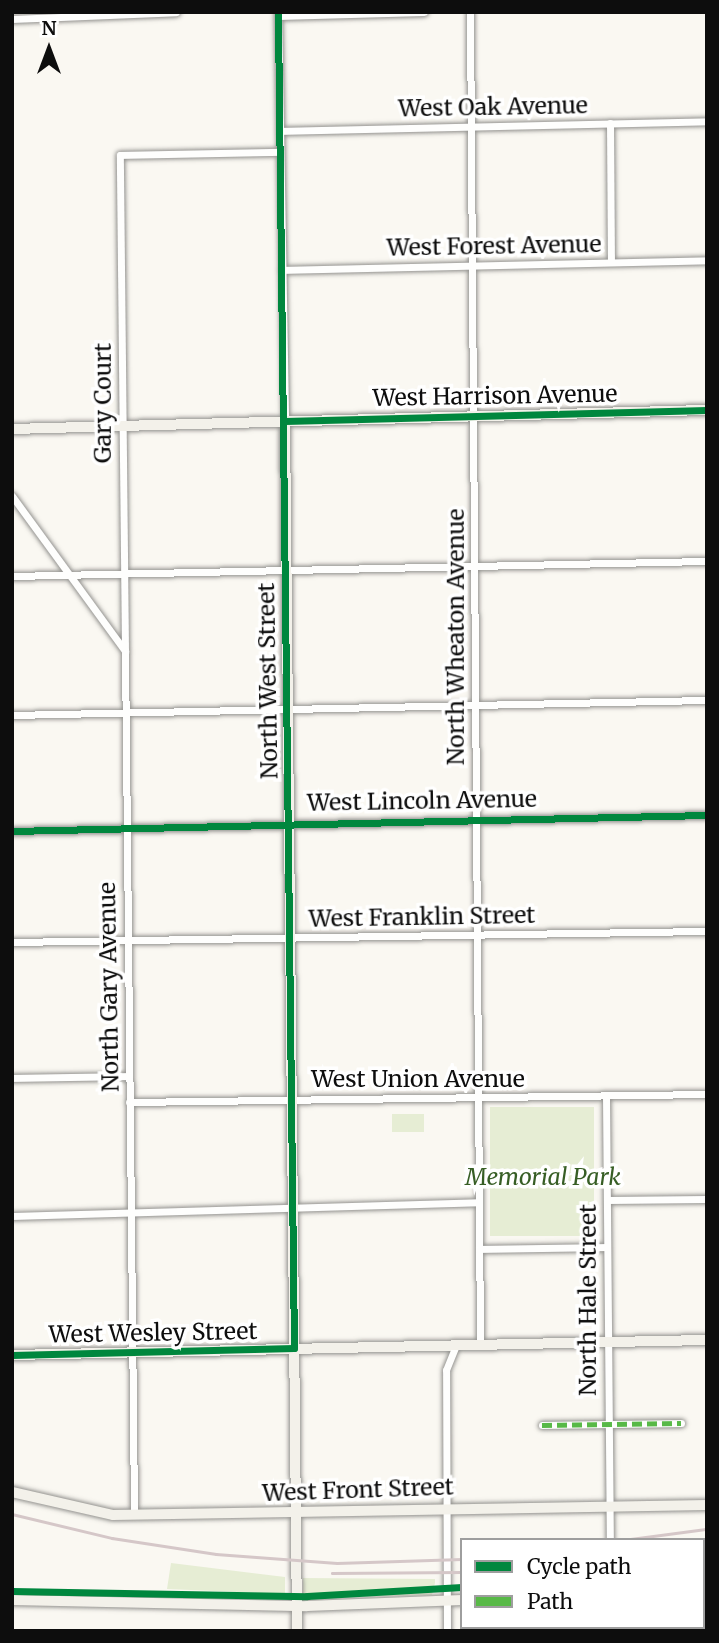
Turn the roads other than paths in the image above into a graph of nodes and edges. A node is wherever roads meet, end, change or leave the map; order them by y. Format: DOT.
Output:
graph roads {
  1 [pos="176,12"];
  2 [pos="424,12"];
  3 [pos="470,12"];
  4 [pos="278,14"];
  5 [pos="12,19"];
  6 [pos="707,121"];
  7 [pos="610,123"];
  8 [pos="470,127"];
  9 [pos="280,131"];
  10 [pos="280,152"];
  11 [pos="707,260"];
  12 [pos="611,262"];
  13 [pos="471,266"];
  14 [pos="282,270"];
  15 [pos="707,410"];
  16 [pos="473,416"];
  17 [pos="285,421"];
  18 [pos="123,425"];
  19 [pos="12,429"];
  20 [pos="12,496"];
  21 [pos="707,561"];
  22 [pos="474,567"];
  23 [pos="286,570"];
  24 [pos="70,574"];
  25 [pos="124,574"];
  26 [pos="12,576"];
  27 [pos="125,651"];
  28 [pos="707,700"];
  29 [pos="475,705"];
  30 [pos="288,709"];
  31 [pos="125,713"];
  32 [pos="12,715"];
  33 [pos="707,815"];
  34 [pos="476,818"];
  35 [pos="289,823"];
  36 [pos="126,828"];
  37 [pos="12,831"];
  38 [pos="707,931"];
  39 [pos="477,934"];
  40 [pos="290,939"];
  41 [pos="128,940"];
  42 [pos="12,943"];
  43 [pos="129,1076"];
  44 [pos="12,1078"];
  45 [pos="707,1094"];
  46 [pos="606,1096"];
  47 [pos="291,1098"];
  48 [pos="478,1098"];
  49 [pos="129,1102"];
  50 [pos="707,1199"];
  51 [pos="607,1200"];
  52 [pos="479,1202"];
  53 [pos="293,1208"];
  54 [pos="130,1212"];
  55 [pos="12,1216"];
  56 [pos="606,1247"];
  57 [pos="480,1249"];
  58 [pos="707,1340"];
  59 [pos="606,1342"];
  60 [pos="456,1345"];
  61 [pos="480,1345"];
  62 [pos="294,1348"];
  63 [pos="132,1352"];
  64 [pos="12,1355"];
  65 [pos="681,1423"];
  66 [pos="607,1424"];
  67 [pos="542,1425"];
  68 [pos="12,1492"];
  69 [pos="609,1505"];
  70 [pos="707,1505"];
  71 [pos="446,1507"];
  72 [pos="296,1511"];
  73 [pos="134,1514"];
  74 [pos="610,1538"];
  75 [pos="12,1600"];
  76 [pos="460,1600"];
  77 [pos="447,1602"];
  78 [pos="297,1605"];
  79 [pos="298,1631"];
  80 [pos="447,1631"];
  1 -- 5 [label="street"];
  2 -- 4 [label="street"];
  3 -- 8 [label="street, North Wheaton Avenue"];
  4 -- 9 [label="street, North West Street"];
  6 -- 7 [label="street, West Oak Avenue"];
  7 -- 8 [label="street, West Oak Avenue"];
  7 -- 12 [label="street"];
  8 -- 9 [label="street, West Oak Avenue"];
  8 -- 13 [label="street, North Wheaton Avenue"];
  9 -- 10 [label="street, North West Street"];
  10 -- 14 [label="street, North West Street"];
  10 -- 18 [label="street, Gary Court"];
  11 -- 12 [label="street, West Forest Avenue"];
  12 -- 13 [label="street, West Forest Avenue"];
  13 -- 14 [label="street, West Forest Avenue"];
  13 -- 16 [label="street, North Wheaton Avenue"];
  14 -- 17 [label="street, North West Street"];
  15 -- 16 [label="street, West Harrison Avenue"];
  16 -- 17 [label="street, West Harrison Avenue"];
  16 -- 22 [label="street, North Wheaton Avenue"];
  17 -- 18 [label="street, West Harrison Avenue"];
  17 -- 23 [label="street, North West Street"];
  18 -- 19 [label="street, West Harrison Avenue"];
  18 -- 25 [label="street, Gary Court"];
  20 -- 24 [label="street"];
  21 -- 22 [label="street"];
  22 -- 23 [label="street"];
  22 -- 29 [label="street, North Wheaton Avenue"];
  23 -- 25 [label="street"];
  23 -- 30 [label="street, North West Street"];
  24 -- 25 [label="street"];
  24 -- 26 [label="street"];
  24 -- 27 [label="street"];
  25 -- 27 [label="street, Gary Court"];
  27 -- 31 [label="street, North Gary Avenue"];
  28 -- 29 [label="street"];
  29 -- 30 [label="street"];
  29 -- 34 [label="street, North Wheaton Avenue"];
  30 -- 31 [label="street"];
  30 -- 35 [label="street, North West Street"];
  31 -- 32 [label="street"];
  31 -- 36 [label="street, North Gary Avenue"];
  33 -- 34 [label="street, West Lincoln Avenue"];
  34 -- 35 [label="street, West Lincoln Avenue"];
  34 -- 39 [label="street, North Wheaton Avenue"];
  35 -- 36 [label="street, West Lincoln Avenue"];
  35 -- 40 [label="street, North West Street"];
  36 -- 37 [label="street, West Lincoln Avenue"];
  36 -- 41 [label="street, North Gary Avenue"];
  38 -- 39 [label="street, West Franklin Street"];
  39 -- 40 [label="street, West Franklin Street"];
  39 -- 48 [label="street, North Wheaton Avenue"];
  40 -- 41 [label="street, West Franklin Street"];
  40 -- 47 [label="street, North West Street"];
  41 -- 42 [label="street, West Franklin Street"];
  41 -- 43 [label="street, North Gary Avenue"];
  43 -- 44 [label="street"];
  43 -- 49 [label="street, North Gary Avenue"];
  45 -- 46 [label="street, West Union Avenue"];
  46 -- 48 [label="street, West Union Avenue"];
  46 -- 51 [label="street, North Hale Street"];
  47 -- 48 [label="street, West Union Avenue"];
  47 -- 49 [label="street, West Union Avenue"];
  47 -- 53 [label="street, North West Street"];
  48 -- 52 [label="street, North Wheaton Avenue"];
  49 -- 54 [label="street, North Gary Avenue"];
  50 -- 51 [label="street"];
  51 -- 56 [label="street, North Hale Street"];
  52 -- 53 [label="street"];
  52 -- 57 [label="street, North Wheaton Avenue"];
  53 -- 54 [label="street"];
  53 -- 62 [label="street, North West Street"];
  54 -- 55 [label="street"];
  54 -- 63 [label="street, North Gary Avenue"];
  56 -- 57 [label="street"];
  56 -- 59 [label="street, North Hale Street"];
  57 -- 61 [label="street, North Wheaton Avenue"];
  58 -- 59 [label="street, West Wesley Street"];
  59 -- 61 [label="street, West Wesley Street"];
  59 -- 66 [label="street, North Hale Street"];
  60 -- 61 [label="street, West Wesley Street"];
  60 -- 62 [label="street, West Wesley Street"];
  60 -- 71 [label="street"];
  62 -- 63 [label="street, West Wesley Street"];
  62 -- 72 [label="street, North West Street"];
  63 -- 64 [label="street, West Wesley Street"];
  63 -- 73 [label="street, North Gary Avenue"];
  65 -- 66 [label="street"];
  66 -- 67 [label="street"];
  66 -- 69 [label="street, North Hale Street"];
  68 -- 73 [label="street, West Front Street"];
  69 -- 70 [label="street, West Front Street"];
  69 -- 71 [label="street, West Front Street"];
  69 -- 74 [label="street, North Hale Street"];
  71 -- 72 [label="street, West Front Street"];
  71 -- 77 [label="street"];
  72 -- 73 [label="street, West Front Street"];
  72 -- 78 [label="street, North West Street"];
  75 -- 78 [label="street"];
  76 -- 77 [label="street"];
  77 -- 78 [label="street"];
  77 -- 80 [label="street"];
  78 -- 79 [label="street, North West Street"];
}
